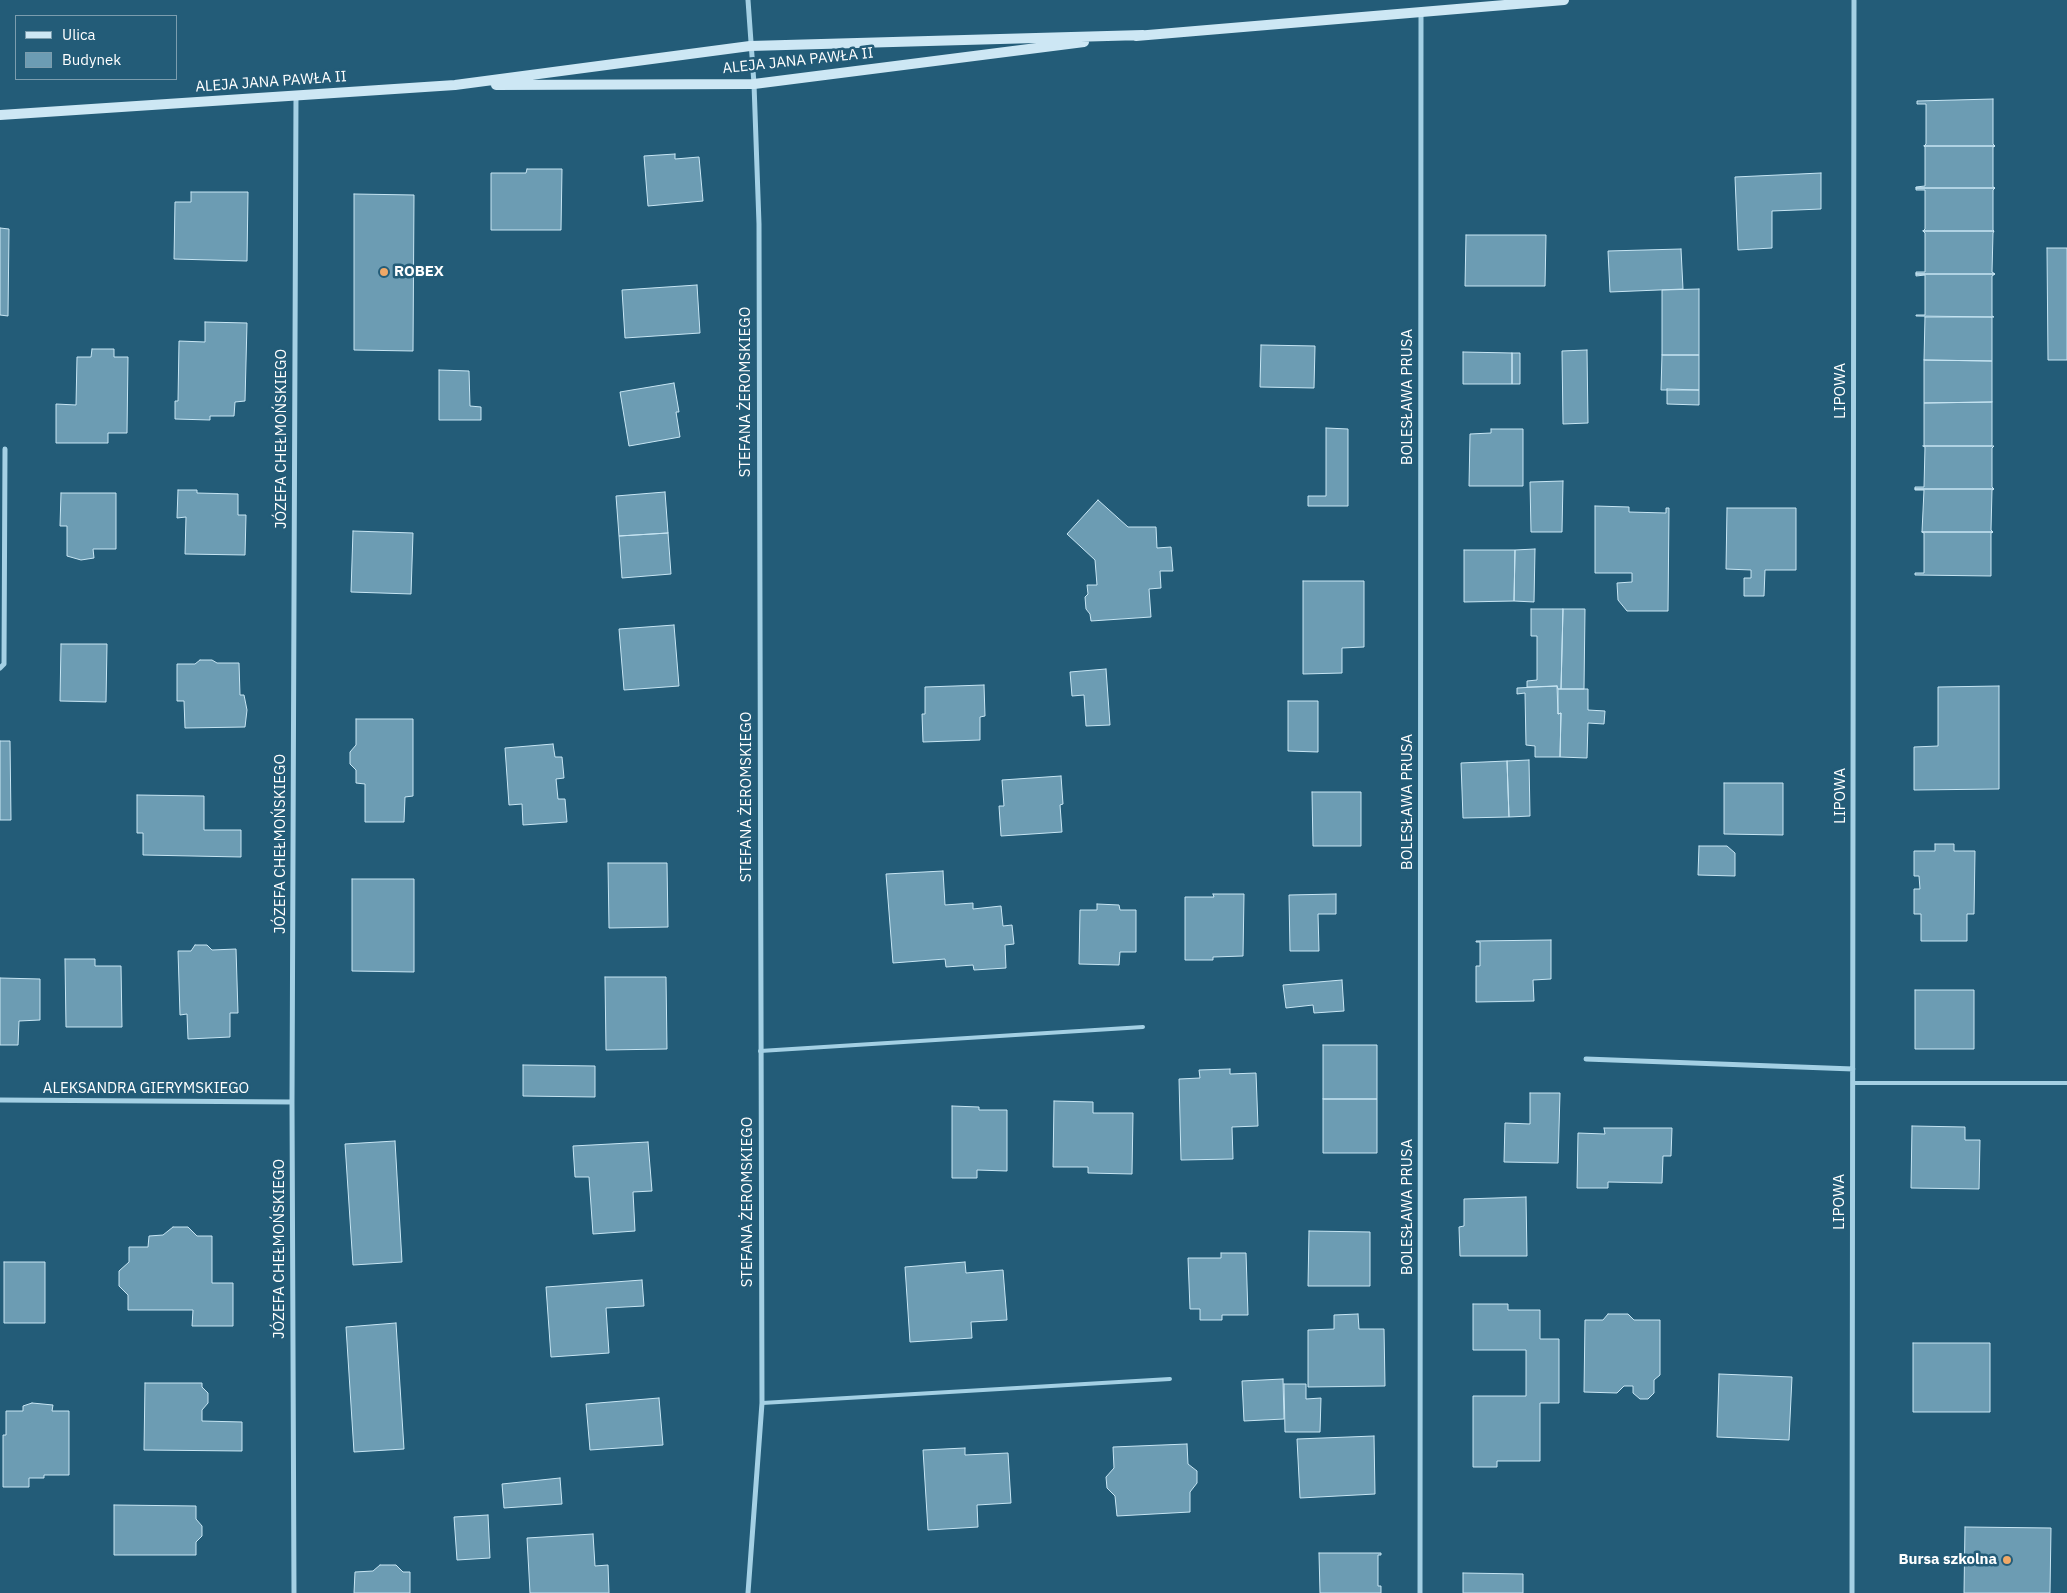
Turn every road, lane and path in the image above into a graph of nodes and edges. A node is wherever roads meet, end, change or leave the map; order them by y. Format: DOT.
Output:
graph roads {
  1 [pos="748,0"];
  2 [pos="1564,0"];
  3 [pos="1854,0"];
  4 [pos="1421,12"];
  5 [pos="1142,35"];
  6 [pos="750,46"];
  7 [pos="754,84"];
  8 [pos="455,85"];
  9 [pos="296,95"];
  10 [pos="0,115"];
  11 [pos="4,449"];
  12 [pos="0,668"];
  13 [pos="1143,1027"];
  14 [pos="760,1051"];
  15 [pos="1586,1059"];
  16 [pos="1853,1068"];
  17 [pos="1852,1083"];
  18 [pos="2067,1083"];
  19 [pos="0,1100"];
  20 [pos="292,1102"];
  21 [pos="1170,1379"];
  22 [pos="762,1403"];
  23 [pos="294,1593"];
  24 [pos="748,1593"];
  25 [pos="1420,1593"];
  26 [pos="1852,1593"];
  1 -- 6 [label="street, STEFANA ŻEROMSKIEGO"];
  2 -- 4 [label="street, ALEJA JANA PAWŁA II"];
  3 -- 16 [label="street, LIPOWA"];
  4 -- 5 [label="street, ALEJA JANA PAWŁA II"];
  4 -- 25 [label="street, BOLESŁAWA PRUSA"];
  5 -- 6 [label="street, ALEJA JANA PAWŁA II"];
  5 -- 7 [label="street, ALEJA JANA PAWŁA II"];
  6 -- 7 [label="street, STEFANA ŻEROMSKIEGO"];
  6 -- 8 [label="street, ALEJA JANA PAWŁA II"];
  7 -- 8 [label="street, ALEJA JANA PAWŁA II"];
  7 -- 14 [label="street, STEFANA ŻEROMSKIEGO"];
  8 -- 9 [label="street, ALEJA JANA PAWŁA II"];
  9 -- 10 [label="street, ALEJA JANA PAWŁA II"];
  9 -- 20 [label="street, JÓZEFA CHEŁMOŃSKIEGO"];
  11 -- 12 [label="street"];
  13 -- 14 [label="lane"];
  14 -- 22 [label="street, STEFANA ŻEROMSKIEGO"];
  15 -- 16 [label="street"];
  16 -- 17 [label="street, LIPOWA"];
  17 -- 18 [label="lane"];
  17 -- 26 [label="street, LIPOWA"];
  19 -- 20 [label="street, ALEKSANDRA GIERYMSKIEGO"];
  20 -- 23 [label="street, JÓZEFA CHEŁMOŃSKIEGO"];
  21 -- 22 [label="lane"];
  22 -- 24 [label="street, STEFANA ŻEROMSKIEGO"];
}
